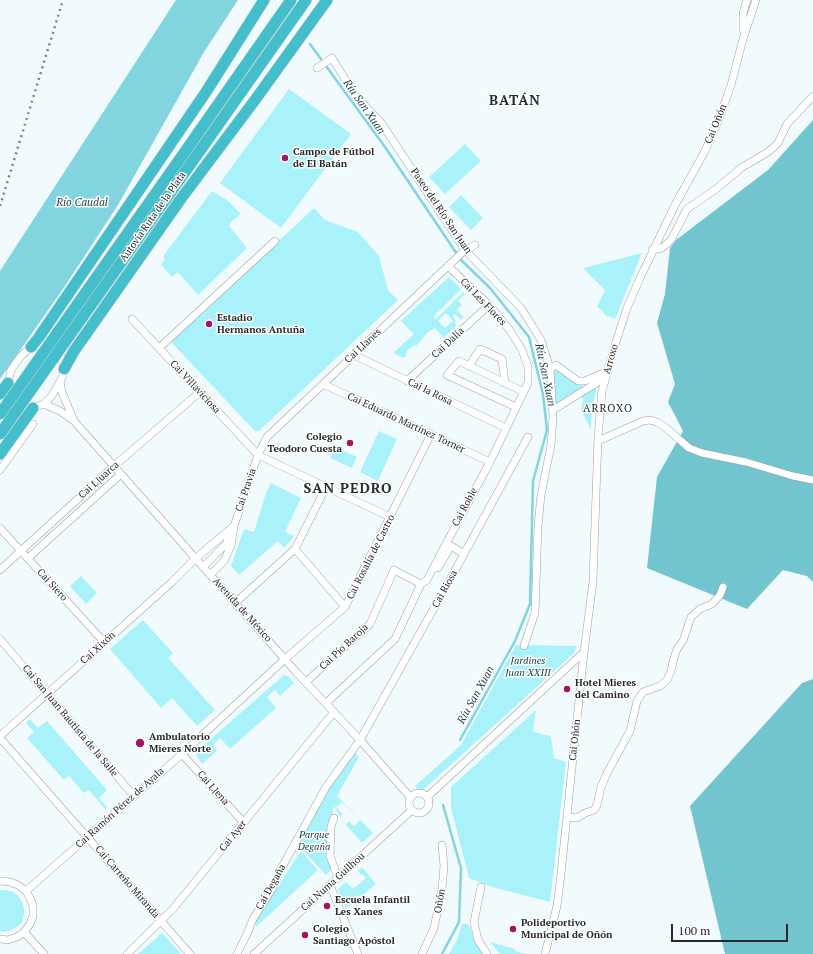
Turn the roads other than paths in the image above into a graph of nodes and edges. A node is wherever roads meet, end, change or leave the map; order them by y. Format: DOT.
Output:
graph roads {
  1 [pos="264,0"];
  2 [pos="270,0"];
  3 [pos="282,0"];
  4 [pos="291,0"];
  5 [pos="306,0"];
  6 [pos="335,0"];
  7 [pos="747,0"];
  8 [pos="756,0"];
  9 [pos="759,0"];
  10 [pos="321,2"];
  11 [pos="751,15"];
  12 [pos="743,39"];
  13 [pos="276,44"];
  14 [pos="317,68"];
  15 [pos="206,92"];
  16 [pos="813,96"];
  17 [pos="255,100"];
  18 [pos="182,156"];
  19 [pos="675,205"];
  20 [pos="275,241"];
  21 [pos="475,245"];
  22 [pos="465,250"];
  23 [pos="652,250"];
  24 [pos="448,266"];
  25 [pos="489,305"];
  26 [pos="132,319"];
  27 [pos="31,347"];
  28 [pos="159,348"];
  29 [pos="354,355"];
  30 [pos="469,366"];
  31 [pos="550,368"];
  32 [pos="64,369"];
  33 [pos="607,374"];
  34 [pos="407,381"];
  35 [pos="60,382"];
  36 [pos="8,383"];
  37 [pos="505,383"];
  38 [pos="323,384"];
  39 [pos="200,392"];
  40 [pos="524,392"];
  41 [pos="0,394"];
  42 [pos="39,406"];
  43 [pos="516,409"];
  44 [pos="553,410"];
  45 [pos="0,414"];
  46 [pos="74,421"];
  47 [pos="33,424"];
  48 [pos="506,428"];
  49 [pos="0,434"];
  50 [pos="431,434"];
  51 [pos="528,437"];
  52 [pos="598,441"];
  53 [pos="0,454"];
  54 [pos="258,455"];
  55 [pos="490,462"];
  56 [pos="114,466"];
  57 [pos="0,470"];
  58 [pos="121,474"];
  59 [pos="813,480"];
  60 [pos="326,487"];
  61 [pos="390,517"];
  62 [pos="596,525"];
  63 [pos="234,526"];
  64 [pos="0,528"];
  65 [pos="296,549"];
  66 [pos="21,551"];
  67 [pos="464,554"];
  68 [pos="440,555"];
  69 [pos="28,558"];
  70 [pos="196,558"];
  71 [pos="203,567"];
  72 [pos="0,570"];
  73 [pos="210,575"];
  74 [pos="421,584"];
  75 [pos="723,587"];
  76 [pos="235,603"];
  77 [pos="346,607"];
  78 [pos="0,639"];
  79 [pos="104,642"];
  80 [pos="524,646"];
  81 [pos="3,648"];
  82 [pos="584,652"];
  83 [pos="285,659"];
  84 [pos="306,682"];
  85 [pos="47,694"];
  86 [pos="326,703"];
  87 [pos="334,712"];
  88 [pos="0,737"];
  89 [pos="360,740"];
  90 [pos="182,754"];
  91 [pos="133,795"];
  92 [pos="427,797"];
  93 [pos="411,798"];
  94 [pos="412,810"];
  95 [pos="568,817"];
  96 [pos="334,818"];
  97 [pos="244,823"];
  98 [pos="87,837"];
  99 [pos="442,845"];
  100 [pos="338,878"];
  101 [pos="0,881"];
  102 [pos="330,885"];
  103 [pos="481,887"];
  104 [pos="26,891"];
  105 [pos="162,922"];
  106 [pos="24,932"];
  107 [pos="0,940"];
  108 [pos="44,954"];
  109 [pos="127,954"];
  110 [pos="190,954"];
  111 [pos="237,954"];
  112 [pos="254,954"];
  113 [pos="358,954"];
  114 [pos="422,954"];
  115 [pos="486,954"];
  116 [pos="546,954"];
  1 -- 15 [label="highway"];
  2 -- 15 [label="highway"];
  3 -- 18 [label="highway"];
  4 -- 18 [label="highway, Autovía Ruta de la Plata"];
  5 -- 13 [label="highway, Autovía Ruta de la Plata"];
  6 -- 17 [label="highway"];
  7 -- 12 [label="street"];
  8 -- 11 [label="street"];
  9 -- 11 [label="street"];
  10 -- 13 [label="highway"];
  10 -- 17 [label="highway"];
  11 -- 12 [label="street"];
  12 -- 19 [label="street, Cai Oñón"];
  13 -- 49 [label="highway, Autovía Ruta de la Plata, bridge"];
  14 -- 22 [label="street, Paseo del Río San Juan"];
  15 -- 27 [label="highway"];
  16 -- 23 [label="street"];
  17 -- 32 [label="highway"];
  18 -- 45 [label="highway, Autovía Ruta de la Plata, bridge"];
  19 -- 23 [label="street, Arroxo"];
  20 -- 28 [label="street"];
  21 -- 22 [label="street, Cai Llanes"];
  22 -- 24 [label="street, Cai Llanes"];
  22 -- 31 [label="street, Paseo del Río San Juan"];
  23 -- 33 [label="street, Arroxo"];
  24 -- 25 [label="street, Cai Les Flores"];
  24 -- 29 [label="street, Cai Llanes"];
  25 -- 34 [label="street, Cai Dalia"];
  25 -- 40 [label="street, Cai Les Flores"];
  26 -- 28 [label="street, Cai Villaviciosa"];
  27 -- 32 [label="street"];
  27 -- 36 [label="street"];
  28 -- 39 [label="street, Cai Villaviciosa"];
  29 -- 34 [label="street, Cai la Rosa"];
  29 -- 38 [label="street, Cai Llanes"];
  30 -- 37 [label="street"];
  30 -- 37 [label="street"];
  30 -- 43 [label="street"];
  31 -- 33 [label="street"];
  31 -- 44 [label="street, Paseo del Río San Juan"];
  32 -- 35 [label="street"];
  33 -- 44 [label="street"];
  33 -- 52 [label="street, Arroxo"];
  34 -- 48 [label="street, Cai la Rosa"];
  35 -- 42 [label="street"];
  35 -- 46 [label="street, Avenida de México"];
  36 -- 41 [label="highway"];
  36 -- 42 [label="street"];
  37 -- 40 [label="street"];
  38 -- 50 [label="street, Cai Eduardo Martínez Torner"];
  38 -- 54 [label="street, Cai Llanes"];
  39 -- 54 [label="street, Cai Villaviciosa"];
  39 -- 56 [label="street, Cai Ḷḷuarca"];
  40 -- 43 [label="street, Cai Les Flores"];
  42 -- 46 [label="street, Avenida de México"];
  42 -- 53 [label="highway"];
  43 -- 48 [label="street, Cai Les Flores"];
  44 -- 80 [label="street, Paseo del Río San Juan"];
  46 -- 56 [label="street, Avenida de México"];
  47 -- 57 [label="street"];
  48 -- 55 [label="street, Cai Roble"];
  50 -- 55 [label="street, Cai Eduardo Martínez Torner"];
  50 -- 61 [label="street, Cai Rosalía de Castro"];
  51 -- 67 [label="street, Cai Riosa"];
  52 -- 59 [label="street"];
  52 -- 62 [label="street, Arroxo"];
  54 -- 60 [label="street"];
  54 -- 63 [label="street, Cai Pravia"];
  55 -- 68 [label="street, Cai Roble"];
  56 -- 58 [label="street, Avenida de México"];
  56 -- 66 [label="street, Cai Ḷḷuarca"];
  58 -- 69 [label="street"];
  58 -- 70 [label="street, Avenida de México"];
  60 -- 61 [label="street"];
  60 -- 65 [label="street"];
  61 -- 77 [label="street, Cai Rosalía de Castro"];
  62 -- 82 [label="street, Cai Oñón"];
  63 -- 70 [label="street"];
  63 -- 71 [label="street, Cai Pravia"];
  63 -- 73 [label="street, Cai Pravia"];
  64 -- 66 [label="street, Cai Siero"];
  65 -- 76 [label="street"];
  65 -- 77 [label="street"];
  66 -- 69 [label="street, Cai Siero"];
  66 -- 72 [label="street, Cai Ḷḷuarca"];
  67 -- 68 [label="street"];
  67 -- 89 [label="street, Cai Riosa"];
  68 -- 74 [label="street, Cai Roble"];
  69 -- 79 [label="street, Cai Siero"];
  70 -- 71 [label="street, Avenida de México"];
  70 -- 79 [label="street, Cai Xixón"];
  71 -- 73 [label="street, Avenida de México"];
  73 -- 76 [label="street, Avenida de México"];
  74 -- 84 [label="street, Cai Pío Baroja"];
  74 -- 86 [label="street, Cai Roble"];
  75 -- 95 [label="street"];
  76 -- 83 [label="street, Avenida de México"];
  77 -- 83 [label="street, Cai Rosalía de Castro"];
  78 -- 81 [label="street, Cai San Juan Bautista de la Salle"];
  79 -- 85 [label="street, Cai Xixón"];
  81 -- 85 [label="street, Cai San Juan Bautista de la Salle"];
  82 -- 92 [label="street"];
  82 -- 95 [label="street, Cai Oñón"];
  83 -- 84 [label="street, Avenida de México"];
  83 -- 90 [label="street, Cai Ramón Pérez de Ayala"];
  84 -- 86 [label="street, Avenida de México"];
  85 -- 88 [label="street, Cai Xixón"];
  85 -- 91 [label="street, Cai San Juan Bautista de la Salle"];
  86 -- 87 [label="street, Avenida de México"];
  87 -- 89 [label="street, Avenida de México"];
  87 -- 97 [label="street, Cai Ayer"];
  88 -- 98 [label="street, Cai Carreño Miranda"];
  89 -- 93 [label="street, Avenida de México"];
  89 -- 111 [label="street, Cai Degaña"];
  90 -- 91 [label="street, Cai Ramón Pérez de Ayala"];
  90 -- 97 [label="street, Cai Ḷḷena"];
  91 -- 98 [label="street, Cai Ramón Pérez de Ayala"];
  92 -- 93 [label="street"];
  92 -- 94 [label="street"];
  93 -- 94 [label="street"];
  94 -- 100 [label="street, Cai Numa Guilhou"];
  95 -- 116 [label="street, Cai Oñón"];
  96 -- 100 [label="street"];
  97 -- 105 [label="street, Cai Ayer"];
  98 -- 104 [label="street, Cai Ramón Pérez de Ayala"];
  98 -- 105 [label="street, Cai Carreño Miranda"];
  99 -- 114 [label="street, Oñón"];
  100 -- 102 [label="street, Cai Numa Guilhou"];
  101 -- 104 [label="street"];
  102 -- 112 [label="street, Cai Numa Guilhou"];
  102 -- 113 [label="street"];
  103 -- 115 [label="street"];
  104 -- 106 [label="street"];
  105 -- 109 [label="street, Cai Ayer"];
  105 -- 110 [label="street, Cai Carreño Miranda"];
  106 -- 107 [label="street"];
  106 -- 108 [label="street"];
}
